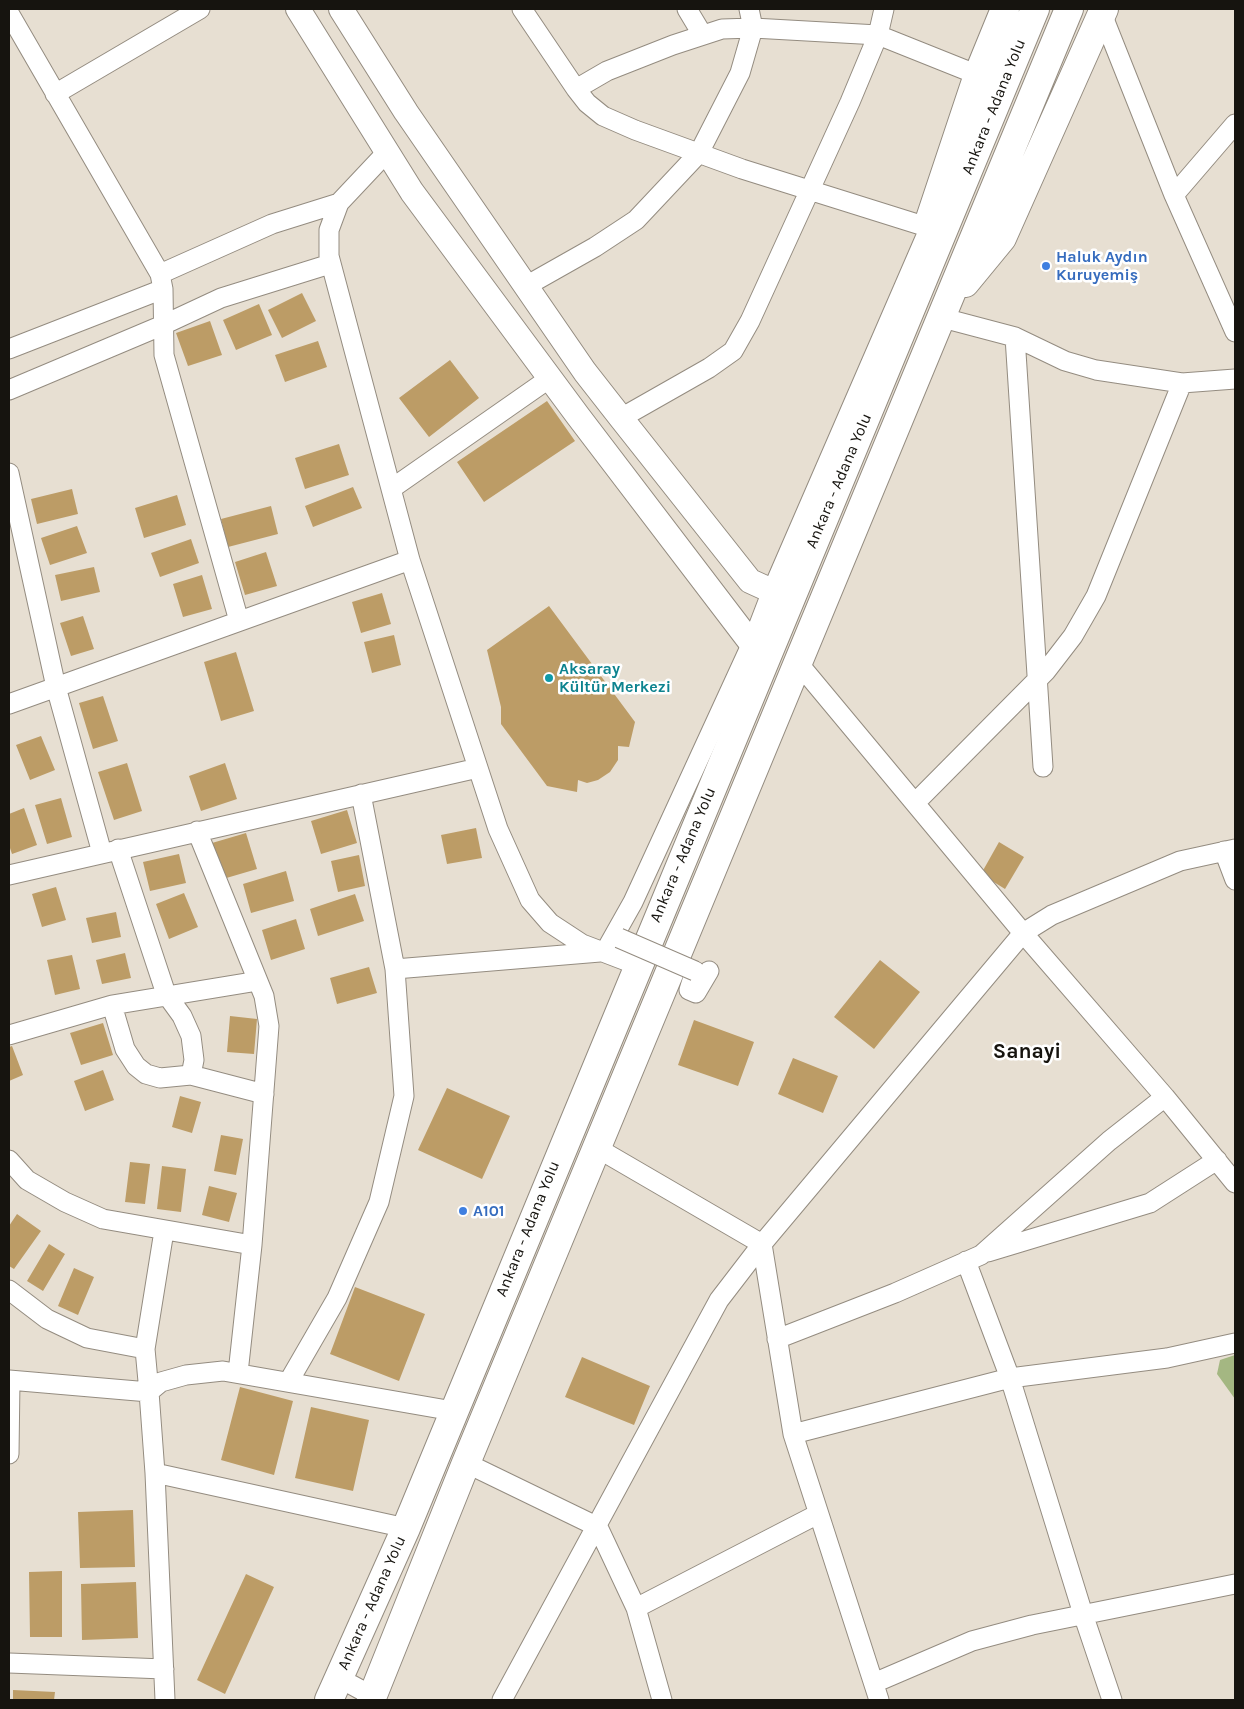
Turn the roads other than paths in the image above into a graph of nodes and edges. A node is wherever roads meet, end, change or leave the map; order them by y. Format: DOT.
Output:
graph roads {
  1 [pos="200,9"];
  2 [pos="298,9"];
  3 [pos="341,9"];
  4 [pos="522,9"];
  5 [pos="687,9"];
  6 [pos="749,9"];
  7 [pos="884,9"];
  8 [pos="1005,9"];
  9 [pos="1035,9"];
  10 [pos="1070,9"];
  11 [pos="1103,11"];
  12 [pos="9,13"];
  13 [pos="753,28"];
  14 [pos="702,34"];
  15 [pos="878,35"];
  16 [pos="978,75"];
  17 [pos="576,89"];
  18 [pos="55,94"];
  19 [pos="1235,124"];
  20 [pos="387,152"];
  21 [pos="699,154"];
  22 [pos="809,191"];
  23 [pos="1174,195"];
  24 [pos="339,204"];
  25 [pos="927,232"];
  26 [pos="330,264"];
  27 [pos="161,282"];
  28 [pos="526,286"];
  29 [pos="918,295"];
  30 [pos="946,309"];
  31 [pos="163,325"];
  32 [pos="1235,332"];
  33 [pos="1015,338"];
  34 [pos="9,349"];
  35 [pos="550,378"];
  36 [pos="1235,379"];
  37 [pos="1182,383"];
  38 [pos="9,390"];
  39 [pos="621,418"];
  40 [pos="9,473"];
  41 [pos="391,489"];
  42 [pos="410,560"];
  43 [pos="783,589"];
  44 [pos="239,621"];
  45 [pos="758,652"];
  46 [pos="799,664"];
  47 [pos="1038,679"];
  48 [pos="56,687"];
  49 [pos="9,704"];
  50 [pos="1043,767"];
  51 [pos="478,768"];
  52 [pos="361,794"];
  53 [pos="915,803"];
  54 [pos="197,831"];
  55 [pos="1230,850"];
  56 [pos="110,851"];
  57 [pos="9,875"];
  58 [pos="1235,880"];
  59 [pos="633,902"];
  60 [pos="1022,933"];
  61 [pos="602,953"];
  62 [pos="637,965"];
  63 [pos="395,969"];
  64 [pos="702,971"];
  65 [pos="258,981"];
  66 [pos="166,994"];
  67 [pos="112,1005"];
  68 [pos="9,1034"];
  69 [pos="191,1075"];
  70 [pos="264,1094"];
  71 [pos="1165,1097"];
  72 [pos="597,1148"];
  73 [pos="9,1160"];
  74 [pos="1217,1160"];
  75 [pos="1235,1183"];
  76 [pos="164,1231"];
  77 [pos="762,1244"];
  78 [pos="252,1245"];
  79 [pos="973,1258"];
  80 [pos="9,1290"];
  81 [pos="777,1339"];
  82 [pos="1235,1343"];
  83 [pos="145,1349"];
  84 [pos="238,1373"];
  85 [pos="1010,1378"];
  86 [pos="10,1380"];
  87 [pos="289,1381"];
  88 [pos="149,1392"];
  89 [pos="453,1411"];
  90 [pos="794,1434"];
  91 [pos="9,1454"];
  92 [pos="466,1463"];
  93 [pos="155,1473"];
  94 [pos="818,1514"];
  95 [pos="598,1527"];
  96 [pos="406,1528"];
  97 [pos="1235,1584"];
  98 [pos="636,1608"];
  99 [pos="1083,1614"];
  100 [pos="9,1664"];
  101 [pos="164,1670"];
  102 [pos="327,1682"];
  103 [pos="362,1692"];
  104 [pos="877,1692"];
  105 [pos="165,1700"];
  106 [pos="502,1700"];
  107 [pos="662,1700"];
  108 [pos="1112,1700"];
  1 -- 18 [label="street"];
  2 -- 20 [label="main road"];
  3 -- 28 [label="main road"];
  4 -- 17 [label="street"];
  5 -- 14 [label="street"];
  6 -- 13 [label="street"];
  7 -- 15 [label="street"];
  8 -- 16 [label="highway"];
  9 -- 29 [label="highway, Ankara - Adana Yolu"];
  10 -- 30 [label="highway, Ankara - Adana Yolu"];
  11 -- 23 [label="street"];
  11 -- 30 [label="highway"];
  12 -- 18 [label="street"];
  13 -- 14 [label="street"];
  13 -- 15 [label="street"];
  13 -- 21 [label="street"];
  14 -- 17 [label="street"];
  15 -- 16 [label="street"];
  15 -- 22 [label="street"];
  16 -- 25 [label="highway"];
  17 -- 21 [label="street"];
  18 -- 27 [label="street"];
  19 -- 23 [label="street"];
  20 -- 24 [label="street"];
  20 -- 35 [label="main road"];
  21 -- 22 [label="street"];
  21 -- 28 [label="street"];
  22 -- 25 [label="street"];
  22 -- 39 [label="street"];
  23 -- 32 [label="street"];
  24 -- 26 [label="street"];
  24 -- 27 [label="street"];
  25 -- 29 [label="highway"];
  25 -- 43 [label="street"];
  26 -- 31 [label="street"];
  26 -- 41 [label="street"];
  27 -- 31 [label="street"];
  27 -- 34 [label="street"];
  28 -- 39 [label="main road"];
  29 -- 43 [label="highway, Ankara - Adana Yolu"];
  30 -- 33 [label="street"];
  30 -- 46 [label="highway, Ankara - Adana Yolu"];
  31 -- 38 [label="street"];
  31 -- 44 [label="street"];
  33 -- 37 [label="street"];
  33 -- 47 [label="street"];
  35 -- 41 [label="street"];
  35 -- 45 [label="main road"];
  36 -- 37 [label="street"];
  37 -- 47 [label="street"];
  39 -- 43 [label="main road"];
  40 -- 48 [label="street"];
  41 -- 42 [label="street"];
  42 -- 44 [label="street"];
  42 -- 51 [label="street"];
  43 -- 45 [label="highway, Ankara - Adana Yolu"];
  44 -- 48 [label="street"];
  45 -- 59 [label="street"];
  45 -- 62 [label="highway, Ankara - Adana Yolu"];
  46 -- 53 [label="street"];
  46 -- 72 [label="highway, Ankara - Adana Yolu"];
  47 -- 50 [label="street"];
  47 -- 53 [label="street"];
  48 -- 49 [label="street"];
  48 -- 56 [label="street"];
  51 -- 52 [label="street"];
  51 -- 61 [label="street"];
  52 -- 54 [label="street"];
  52 -- 63 [label="street"];
  53 -- 60 [label="street"];
  54 -- 56 [label="street"];
  54 -- 65 [label="street"];
  55 -- 58 [label="street"];
  55 -- 60 [label="street"];
  56 -- 57 [label="street"];
  56 -- 66 [label="street"];
  59 -- 61 [label="street"];
  59 -- 64 [label="street, bridge"];
  60 -- 71 [label="street"];
  60 -- 77 [label="street"];
  61 -- 62 [label="street"];
  61 -- 63 [label="street"];
  62 -- 89 [label="highway, Ankara - Adana Yolu"];
  63 -- 87 [label="street"];
  65 -- 66 [label="street"];
  65 -- 70 [label="street"];
  66 -- 67 [label="street"];
  66 -- 69 [label="street"];
  67 -- 68 [label="street"];
  67 -- 69 [label="street"];
  69 -- 70 [label="street"];
  70 -- 78 [label="street"];
  71 -- 74 [label="street"];
  71 -- 79 [label="street"];
  72 -- 77 [label="street"];
  72 -- 92 [label="highway, Ankara - Adana Yolu"];
  73 -- 76 [label="street"];
  74 -- 75 [label="street"];
  74 -- 79 [label="street"];
  76 -- 78 [label="street"];
  76 -- 83 [label="street"];
  77 -- 81 [label="street"];
  77 -- 95 [label="street"];
  78 -- 84 [label="street"];
  79 -- 81 [label="street"];
  79 -- 85 [label="street"];
  80 -- 83 [label="street"];
  81 -- 90 [label="street"];
  82 -- 85 [label="street"];
  83 -- 88 [label="street"];
  84 -- 87 [label="street"];
  84 -- 88 [label="street"];
  85 -- 90 [label="street"];
  85 -- 99 [label="street"];
  86 -- 88 [label="street"];
  86 -- 91 [label="street"];
  87 -- 89 [label="street"];
  88 -- 93 [label="street"];
  89 -- 96 [label="highway, Ankara - Adana Yolu"];
  90 -- 94 [label="street"];
  92 -- 95 [label="street"];
  92 -- 103 [label="highway, Ankara - Adana Yolu"];
  93 -- 96 [label="street"];
  93 -- 101 [label="street"];
  94 -- 98 [label="street"];
  94 -- 104 [label="street"];
  95 -- 98 [label="street"];
  95 -- 106 [label="street"];
  96 -- 102 [label="highway, Ankara - Adana Yolu"];
  97 -- 99 [label="street"];
  98 -- 107 [label="street"];
  99 -- 104 [label="street"];
  99 -- 108 [label="street"];
  100 -- 101 [label="street"];
  101 -- 105 [label="street"];
}
